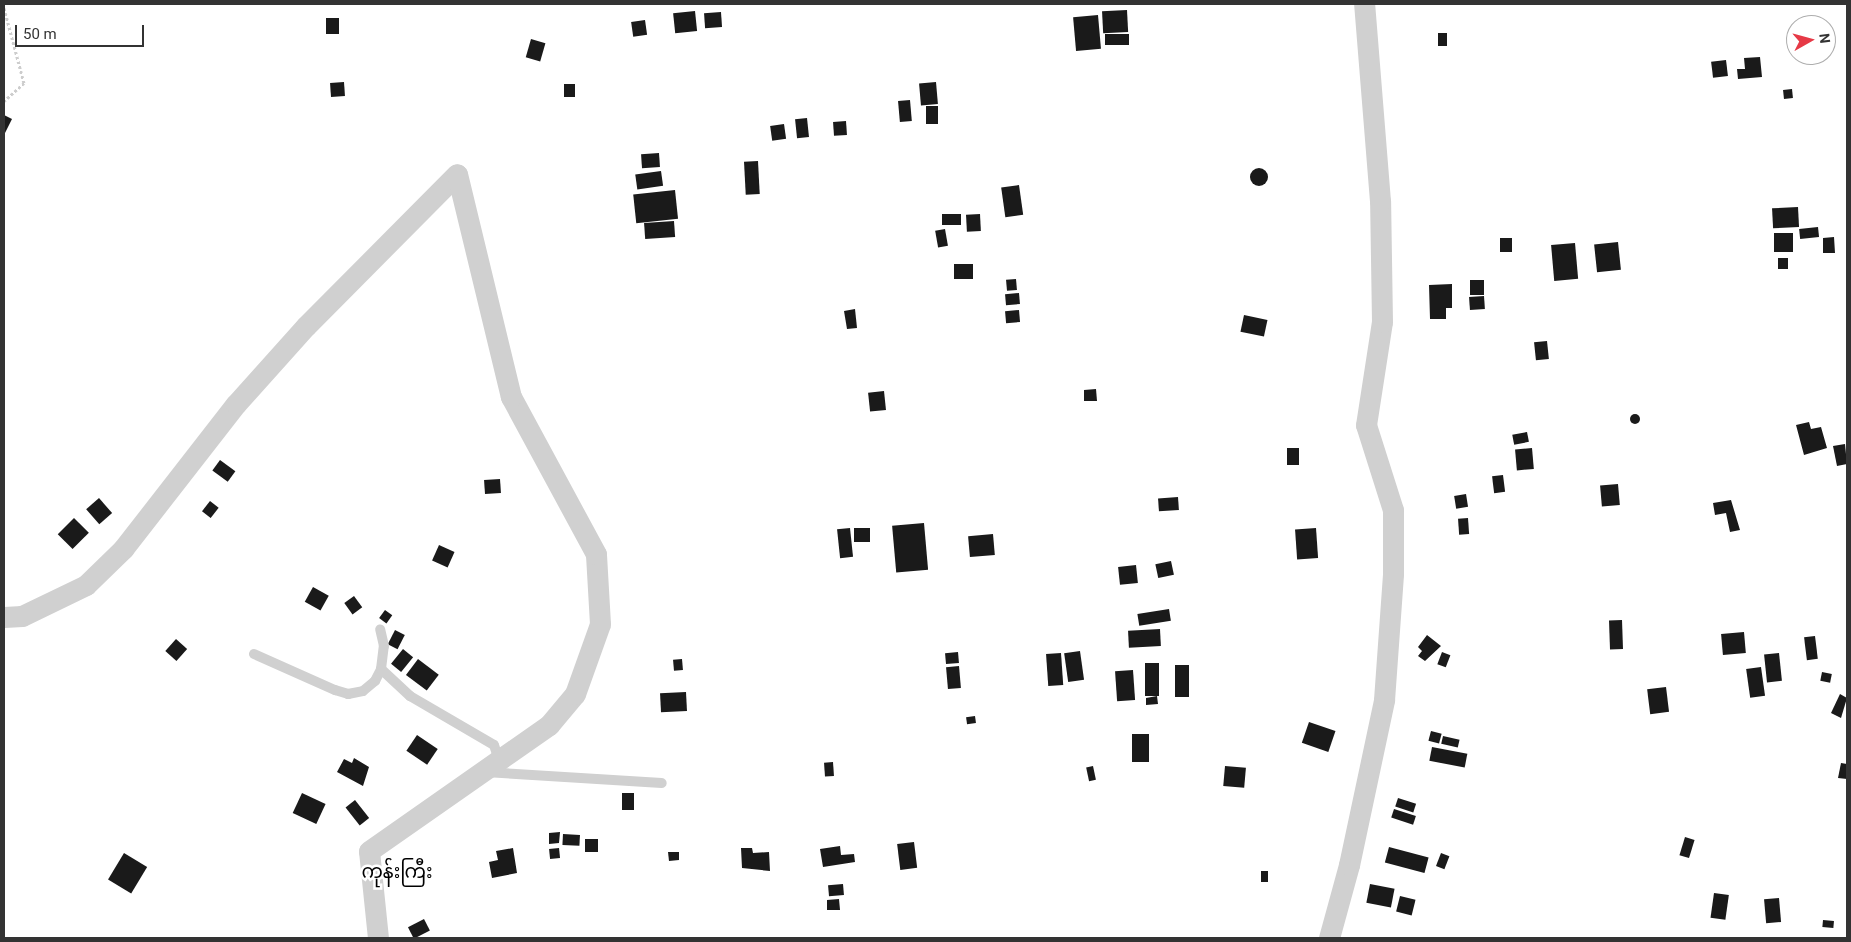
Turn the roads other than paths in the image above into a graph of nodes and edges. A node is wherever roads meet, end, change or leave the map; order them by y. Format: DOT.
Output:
graph roads {
  1 [pos="1364,4"];
  2 [pos="4,617"];
  3 [pos="380,629"];
  4 [pos="254,654"];
  5 [pos="382,669"];
  6 [pos="499,760"];
  7 [pos="481,772"];
  8 [pos="662,783"];
  9 [pos="378,938"];
  10 [pos="1329,938"];
  1 -- 10 [label="street"];
  2 -- 6 [label="street"];
  3 -- 5 [label="lane"];
  4 -- 5 [label="lane"];
  5 -- 6 [label="lane"];
  6 -- 7 [label="street"];
  7 -- 8 [label="lane"];
  7 -- 9 [label="street"];
}
